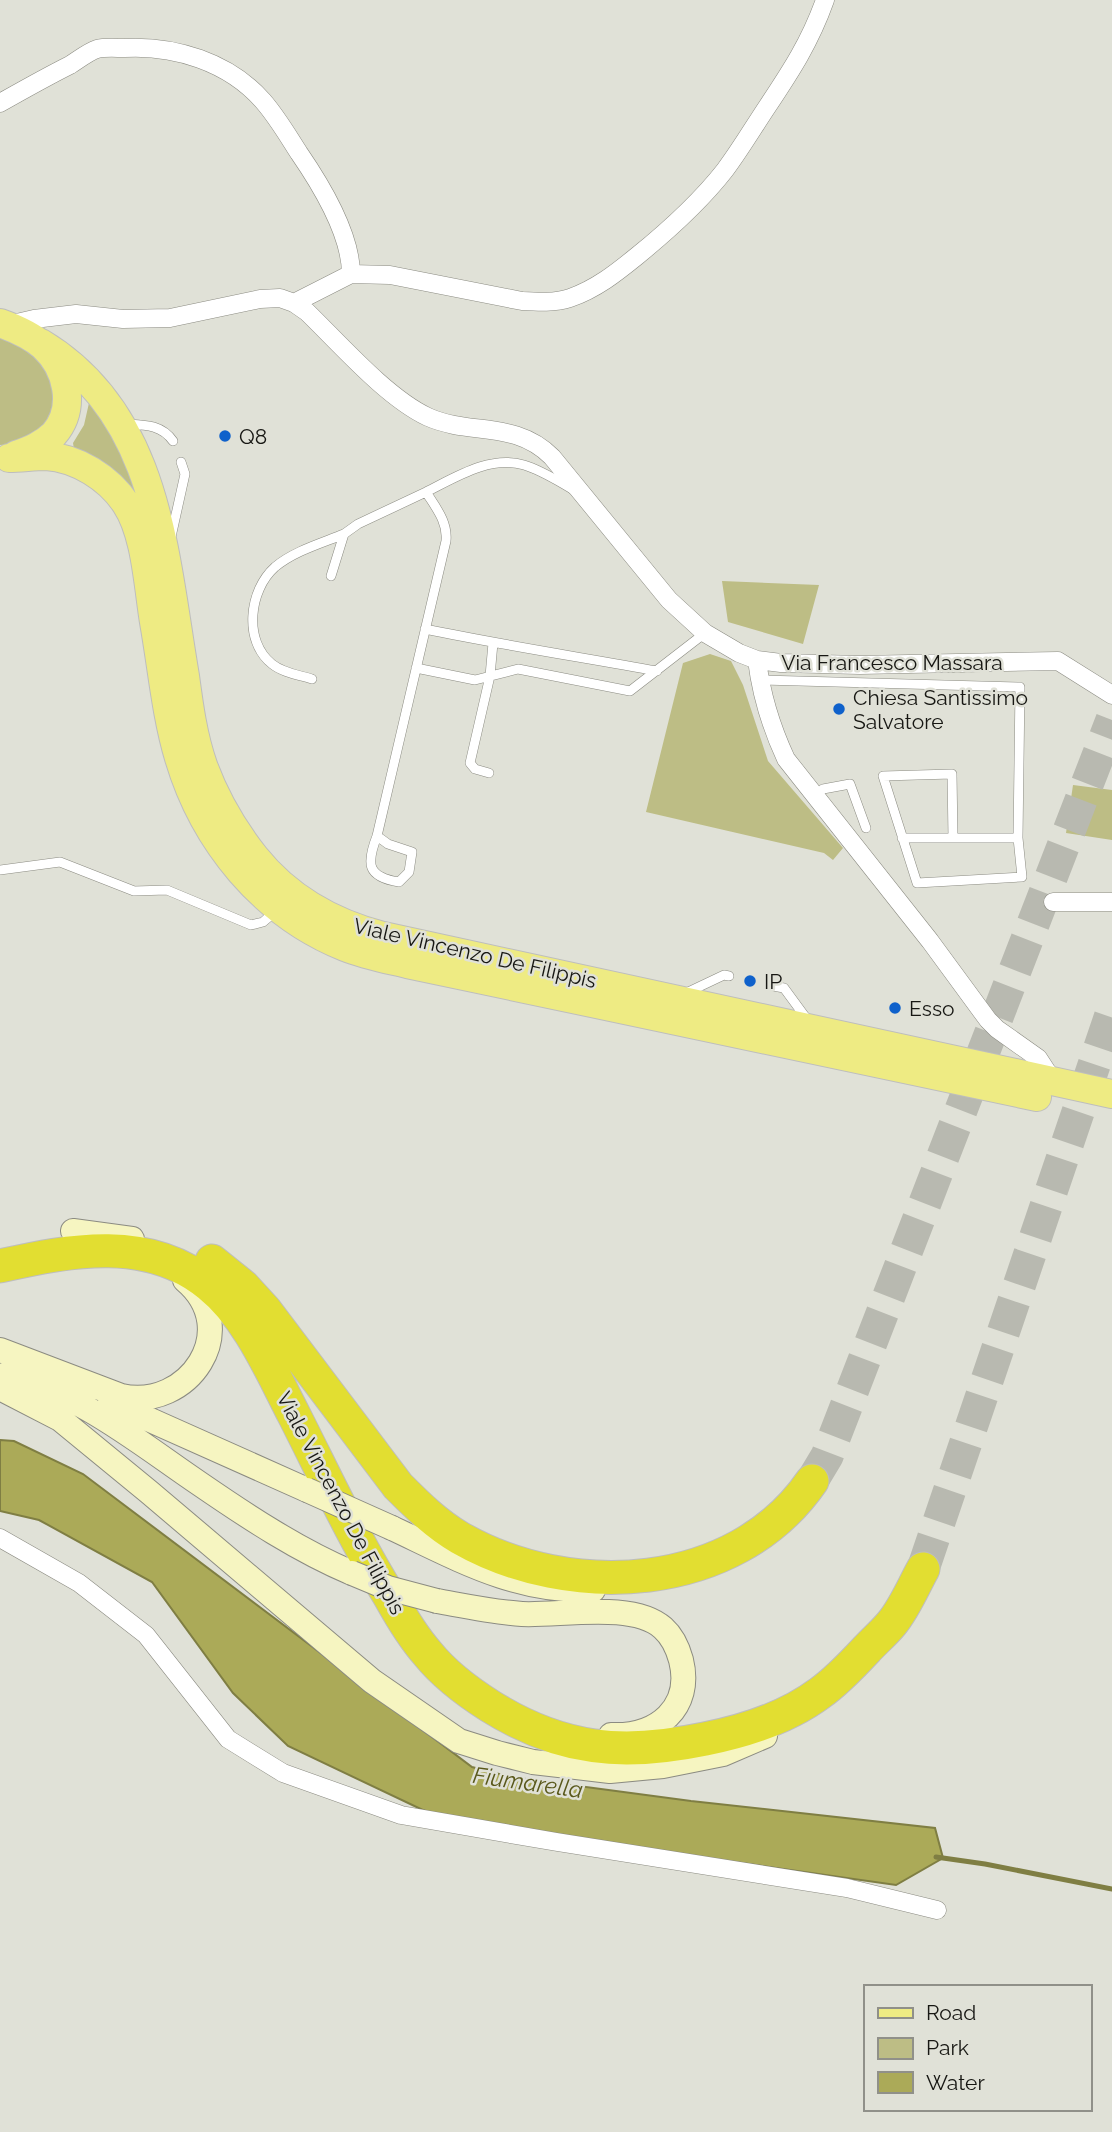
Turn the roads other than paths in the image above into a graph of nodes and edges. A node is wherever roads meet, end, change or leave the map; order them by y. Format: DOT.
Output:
graph roads {
  1 [pos="825,0"];
  2 [pos="0,103"];
  3 [pos="351,274"];
  4 [pos="294,303"];
  5 [pos="4,324"];
  6 [pos="41,344"];
  7 [pos="122,424"];
  8 [pos="173,441"];
  9 [pos="5,458"];
  10 [pos="181,462"];
  11 [pos="426,492"];
  12 [pos="584,495"];
  13 [pos="344,534"];
  14 [pos="165,559"];
  15 [pos="331,576"];
  16 [pos="425,629"];
  17 [pos="705,633"];
  18 [pos="493,643"];
  19 [pos="757,660"];
  20 [pos="416,668"];
  21 [pos="657,671"];
  22 [pos="490,676"];
  23 [pos="312,679"];
  24 [pos="760,680"];
  25 [pos="1112,695"];
  26 [pos="489,773"];
  27 [pos="815,796"];
  28 [pos="866,828"];
  29 [pos="377,836"];
  30 [pos="902,838"];
  31 [pos="953,838"];
  32 [pos="1018,838"];
  33 [pos="0,870"];
  34 [pos="1053,902"];
  35 [pos="1112,902"];
  36 [pos="279,909"];
  37 [pos="729,976"];
  38 [pos="773,986"];
  39 [pos="674,999"];
  40 [pos="815,1029"];
  41 [pos="1053,1081"];
  42 [pos="1112,1094"];
  43 [pos="1112,1113"];
  44 [pos="73,1242"];
  45 [pos="0,1244"];
  46 [pos="0,1266"];
  47 [pos="0,1350"];
  48 [pos="0,1361"];
  49 [pos="0,1374"];
  50 [pos="0,1388"];
  51 [pos="806,1490"];
  52 [pos="0,1538"];
  53 [pos="923,1569"];
  54 [pos="891,1624"];
  55 [pos="937,1910"];
  1 -- 3 [label="street"];
  2 -- 3 [label="street"];
  3 -- 4 [label="street"];
  4 -- 5 [label="street"];
  4 -- 12 [label="street, Via Francesco Massara"];
  5 -- 6 [label="main road, Viale Vincenzo De Filippis"];
  6 -- 7 [label="main road, Viale Vincenzo De Filippis"];
  6 -- 9 [label="main road, Viale Vincenzo De Filippis"];
  7 -- 8 [label="lane"];
  7 -- 14 [label="main road, Viale Vincenzo De Filippis"];
  9 -- 36 [label="main road, Viale Vincenzo De Filippis"];
  10 -- 14 [label="lane"];
  11 -- 12 [label="lane"];
  11 -- 13 [label="lane"];
  11 -- 16 [label="lane"];
  12 -- 17 [label="street, Via Francesco Massara"];
  13 -- 15 [label="lane"];
  13 -- 23 [label="lane"];
  14 -- 39 [label="main road, Viale Vincenzo De Filippis"];
  16 -- 18 [label="lane"];
  16 -- 20 [label="lane"];
  17 -- 19 [label="street, Via Francesco Massara"];
  17 -- 21 [label="lane"];
  18 -- 21 [label="lane"];
  18 -- 22 [label="lane"];
  19 -- 24 [label="street"];
  19 -- 25 [label="street, Via Francesco Massara"];
  20 -- 22 [label="lane"];
  20 -- 29 [label="lane"];
  21 -- 22 [label="lane"];
  22 -- 26 [label="lane"];
  24 -- 27 [label="street"];
  24 -- 32 [label="lane"];
  27 -- 28 [label="lane"];
  27 -- 41 [label="street"];
  29 -- 29 [label="lane"];
  30 -- 31 [label="lane"];
  30 -- 31 [label="lane"];
  30 -- 32 [label="lane"];
  31 -- 32 [label="lane"];
  33 -- 36 [label="lane"];
  34 -- 35 [label="street"];
  36 -- 43 [label="main road, Viale Vincenzo De Filippis"];
  37 -- 39 [label="lane"];
  38 -- 40 [label="lane"];
  39 -- 40 [label="main road, Viale Vincenzo De Filippis"];
  40 -- 41 [label="main road, Viale Vincenzo De Filippis"];
  41 -- 42 [label="main road, Viale Vincenzo De Filippis"];
  44 -- 45 [label="highway, Viale Vincenzo De Filippis"];
  44 -- 46 [label="highway, Viale Vincenzo De Filippis"];
  44 -- 47 [label="main road"];
  44 -- 49 [label="main road, bridge"];
  44 -- 51 [label="highway, Viale Vincenzo De Filippis"];
  44 -- 54 [label="highway, Viale Vincenzo De Filippis"];
  48 -- 51 [label="main road, bridge"];
  50 -- 54 [label="main road"];
  52 -- 55 [label="street"];
  53 -- 54 [label="highway, Viale Vincenzo De Filippis"];
}
